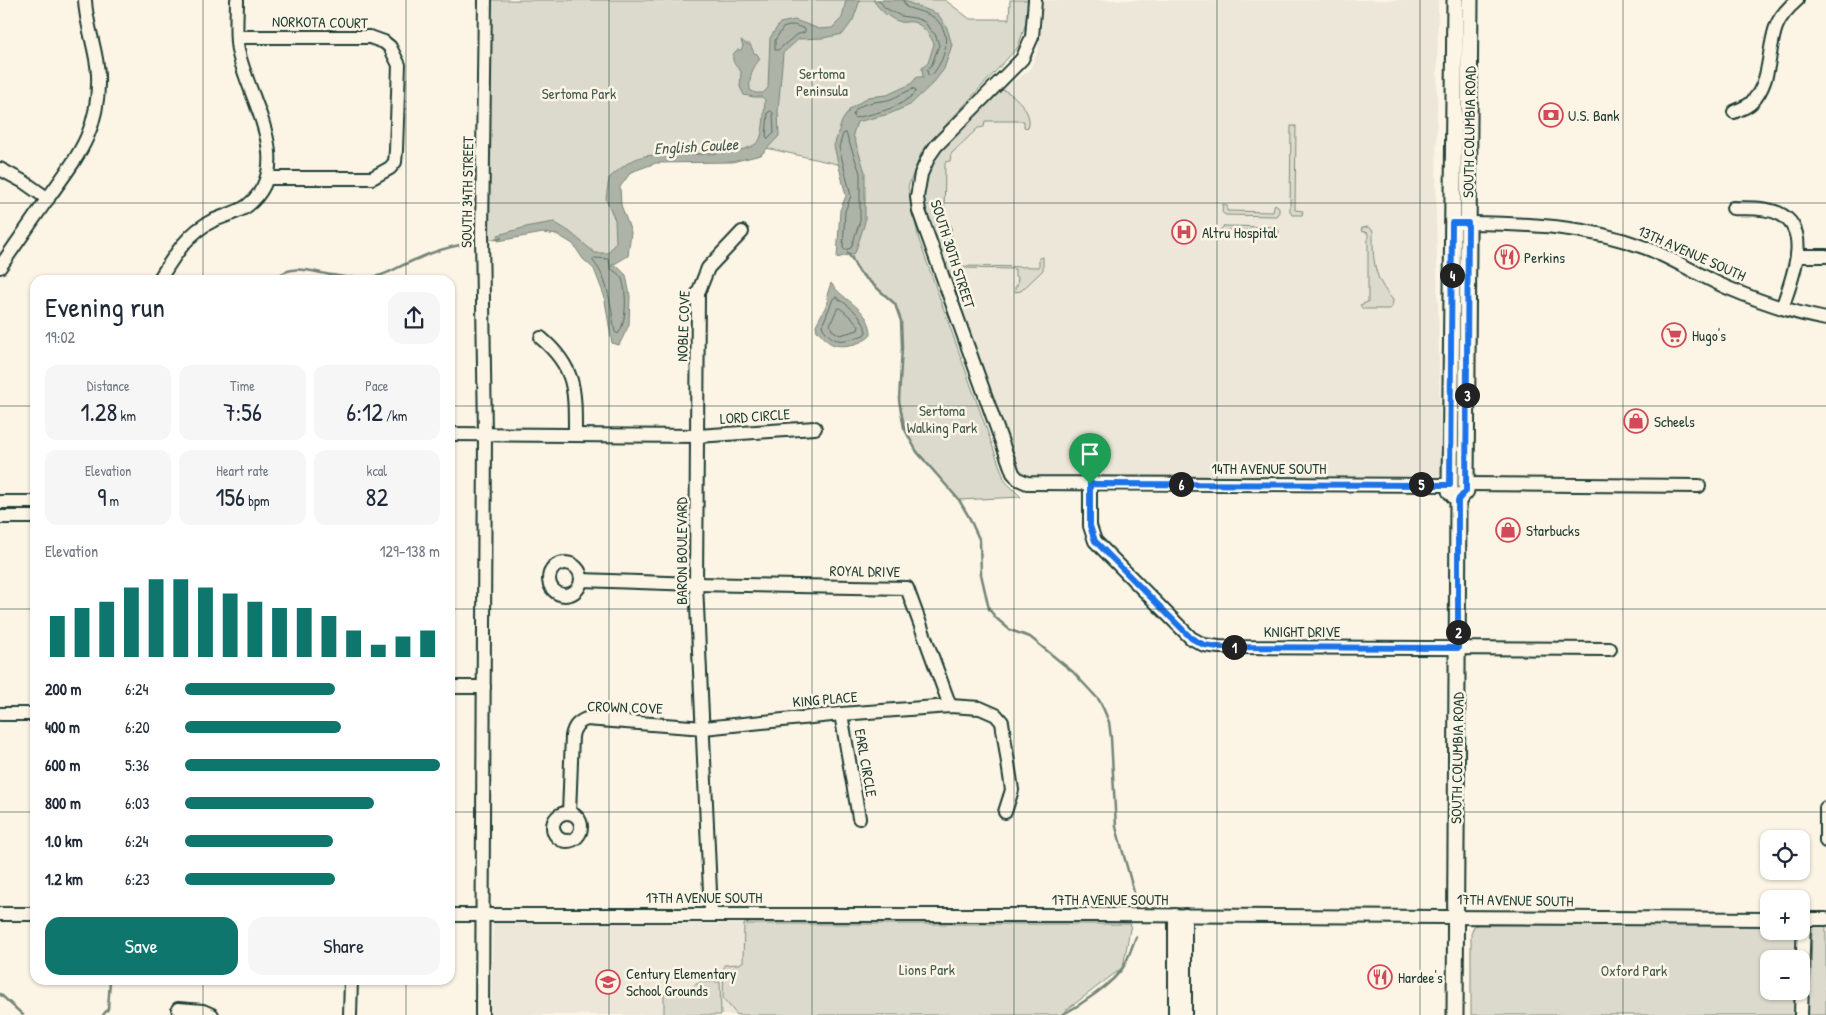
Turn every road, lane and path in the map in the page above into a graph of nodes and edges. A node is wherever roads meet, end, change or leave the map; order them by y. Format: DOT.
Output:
graph roads {
  1 [pos="85,0"];
  2 [pos="237,0"];
  3 [pos="485,0"];
  4 [pos="1035,0"];
  5 [pos="1455,0"];
  6 [pos="1470,0"];
  7 [pos="1797,0"];
  8 [pos="237,37"];
  9 [pos="1734,112"];
  10 [pos="0,169"];
  11 [pos="268,178"];
  12 [pos="48,199"];
  13 [pos="1733,208"];
  14 [pos="1452,223"];
  15 [pos="1468,223"];
  16 [pos="742,232"];
  17 [pos="1798,256"];
  18 [pos="1826,256"];
  19 [pos="0,267"];
  20 [pos="163,275"];
  21 [pos="1782,308"];
  22 [pos="1826,319"];
  23 [pos="541,338"];
  24 [pos="815,428"];
  25 [pos="455,434"];
  26 [pos="485,434"];
  27 [pos="575,434"];
  28 [pos="698,436"];
  29 [pos="1451,443"];
  30 [pos="1027,483"];
  31 [pos="1090,484"];
  32 [pos="1466,484"];
  33 [pos="1450,485"];
  34 [pos="1699,486"];
  35 [pos="1458,500"];
  36 [pos="0,502"];
  37 [pos="30,502"];
  38 [pos="0,517"];
  39 [pos="30,517"];
  40 [pos="581,580"];
  41 [pos="696,584"];
  42 [pos="1458,648"];
  43 [pos="1610,649"];
  44 [pos="455,687"];
  45 [pos="484,687"];
  46 [pos="950,706"];
  47 [pos="0,714"];
  48 [pos="30,714"];
  49 [pos="841,714"];
  50 [pos="704,728"];
  51 [pos="1826,808"];
  52 [pos="1005,812"];
  53 [pos="569,813"];
  54 [pos="859,818"];
  55 [pos="1826,841"];
  56 [pos="0,914"];
  57 [pos="30,914"];
  58 [pos="711,914"];
  59 [pos="455,915"];
  60 [pos="482,915"];
  61 [pos="1180,915"];
  62 [pos="1456,915"];
  63 [pos="1760,919"];
  64 [pos="1810,919"];
  65 [pos="1826,920"];
  66 [pos="1802,940"];
  67 [pos="351,985"];
  68 [pos="178,1009"];
  69 [pos="212,1015"];
  70 [pos="350,1015"];
  71 [pos="482,1015"];
  72 [pos="1175,1015"];
  73 [pos="1185,1015"];
  74 [pos="1454,1015"];
  75 [pos="1801,1015"];
  1 -- 12 [label="street"];
  2 -- 8 [label="street"];
  3 -- 26 [label="street, SOUTH 34TH STREET"];
  4 -- 30 [label="street, SOUTH 30TH STREET"];
  5 -- 14 [label="main road, SOUTH COLUMBIA ROAD"];
  6 -- 15 [label="main road, SOUTH COLUMBIA ROAD"];
  7 -- 9 [label="street"];
  8 -- 11 [label="street"];
  8 -- 11 [label="street, NORKOTA COURT"];
  10 -- 12 [label="street"];
  11 -- 20 [label="street"];
  12 -- 19 [label="street"];
  13 -- 17 [label="street"];
  14 -- 15 [label="street, 13TH AVENUE SOUTH"];
  14 -- 29 [label="main road, SOUTH COLUMBIA ROAD"];
  15 -- 21 [label="street, 13TH AVENUE SOUTH"];
  15 -- 32 [label="main road, SOUTH COLUMBIA ROAD"];
  16 -- 28 [label="street, NOBLE COVE"];
  17 -- 18 [label="street"];
  17 -- 21 [label="street"];
  21 -- 22 [label="street, 13TH AVENUE SOUTH"];
  23 -- 27 [label="street"];
  24 -- 28 [label="street, LORD CIRCLE"];
  25 -- 26 [label="street"];
  26 -- 27 [label="street"];
  26 -- 45 [label="street, SOUTH 34TH STREET"];
  27 -- 28 [label="street"];
  28 -- 41 [label="street, BARON BOULEVARD"];
  29 -- 32 [label="main road"];
  29 -- 33 [label="main road, SOUTH COLUMBIA ROAD"];
  30 -- 31 [label="street, 14TH AVENUE SOUTH"];
  31 -- 33 [label="street, 14TH AVENUE SOUTH"];
  31 -- 42 [label="street, KNIGHT DRIVE"];
  32 -- 34 [label="street"];
  32 -- 35 [label="main road, SOUTH COLUMBIA ROAD"];
  33 -- 35 [label="main road, SOUTH COLUMBIA ROAD"];
  35 -- 42 [label="main road, SOUTH COLUMBIA ROAD"];
  36 -- 37 [label="street"];
  38 -- 39 [label="street"];
  40 -- 41 [label="street"];
  41 -- 46 [label="street, ROYAL DRIVE"];
  41 -- 50 [label="street, BARON BOULEVARD"];
  42 -- 43 [label="street, KNIGHT DRIVE"];
  42 -- 62 [label="main road, SOUTH COLUMBIA ROAD"];
  44 -- 45 [label="street"];
  45 -- 60 [label="street, SOUTH 34TH STREET"];
  46 -- 49 [label="street, KING PLACE"];
  46 -- 52 [label="street, KING PLACE"];
  47 -- 48 [label="street"];
  49 -- 50 [label="street, KING PLACE"];
  49 -- 54 [label="street, EARL CIRCLE"];
  50 -- 53 [label="street, CROWN COVE"];
  50 -- 58 [label="street, BARON BOULEVARD"];
  51 -- 55 [label="street"];
  56 -- 57 [label="street"];
  58 -- 60 [label="street, 17TH AVENUE SOUTH"];
  58 -- 61 [label="street, 17TH AVENUE SOUTH"];
  59 -- 60 [label="street, 17TH AVENUE SOUTH"];
  60 -- 71 [label="street, SOUTH 34TH STREET"];
  61 -- 62 [label="street, 17TH AVENUE SOUTH"];
  61 -- 72 [label="street"];
  61 -- 73 [label="street"];
  62 -- 63 [label="street, 17TH AVENUE SOUTH"];
  62 -- 74 [label="main road, SOUTH COLUMBIA ROAD"];
  64 -- 65 [label="street"];
  66 -- 75 [label="street"];
  67 -- 70 [label="street"];
  68 -- 69 [label="street"];
}
